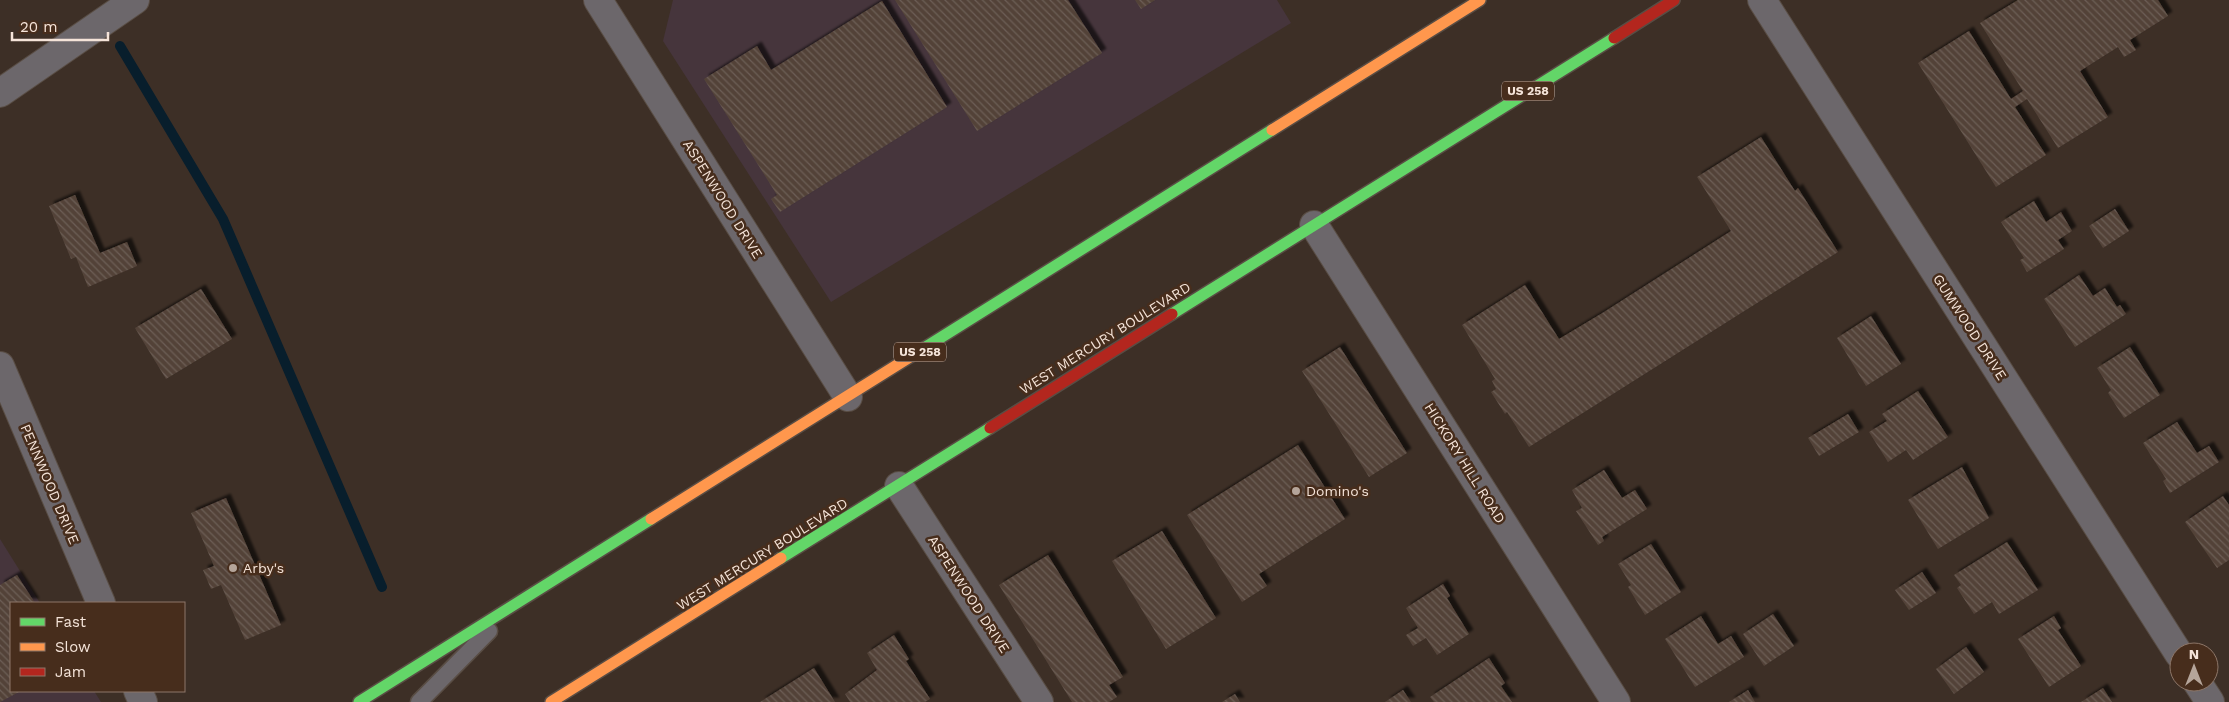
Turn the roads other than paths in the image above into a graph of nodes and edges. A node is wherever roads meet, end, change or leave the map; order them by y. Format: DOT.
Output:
graph roads {
  1 [pos="135,0"];
  2 [pos="598,0"];
  3 [pos="1480,0"];
  4 [pos="1674,0"];
  5 [pos="1762,0"];
  6 [pos="0,93"];
  7 [pos="1314,225"];
  8 [pos="0,366"];
  9 [pos="848,397"];
  10 [pos="899,486"];
  11 [pos="100,602"];
  12 [pos="515,604"];
  13 [pos="2171,642"];
  14 [pos="359,702"];
  15 [pos="419,702"];
  16 [pos="551,702"];
  17 [pos="1039,702"];
  18 [pos="1616,702"];
  1 -- 6 [label="street"];
  2 -- 9 [label="street, ASPENWOOD DRIVE"];
  3 -- 9 [label="highway, US 258"];
  4 -- 7 [label="highway, WEST MERCURY BOULEVARD / US 258"];
  5 -- 13 [label="street, GUMWOOD DRIVE"];
  7 -- 10 [label="highway, WEST MERCURY BOULEVARD / US 258"];
  7 -- 18 [label="street, HICKORY HILL ROAD"];
  8 -- 11 [label="street, PENNWOOD DRIVE"];
  9 -- 12 [label="highway, US 258"];
  10 -- 16 [label="highway, WEST MERCURY BOULEVARD / US 258"];
  10 -- 17 [label="street, ASPENWOOD DRIVE"];
  12 -- 14 [label="highway, US 258"];
  12 -- 15 [label="lane"];
}
